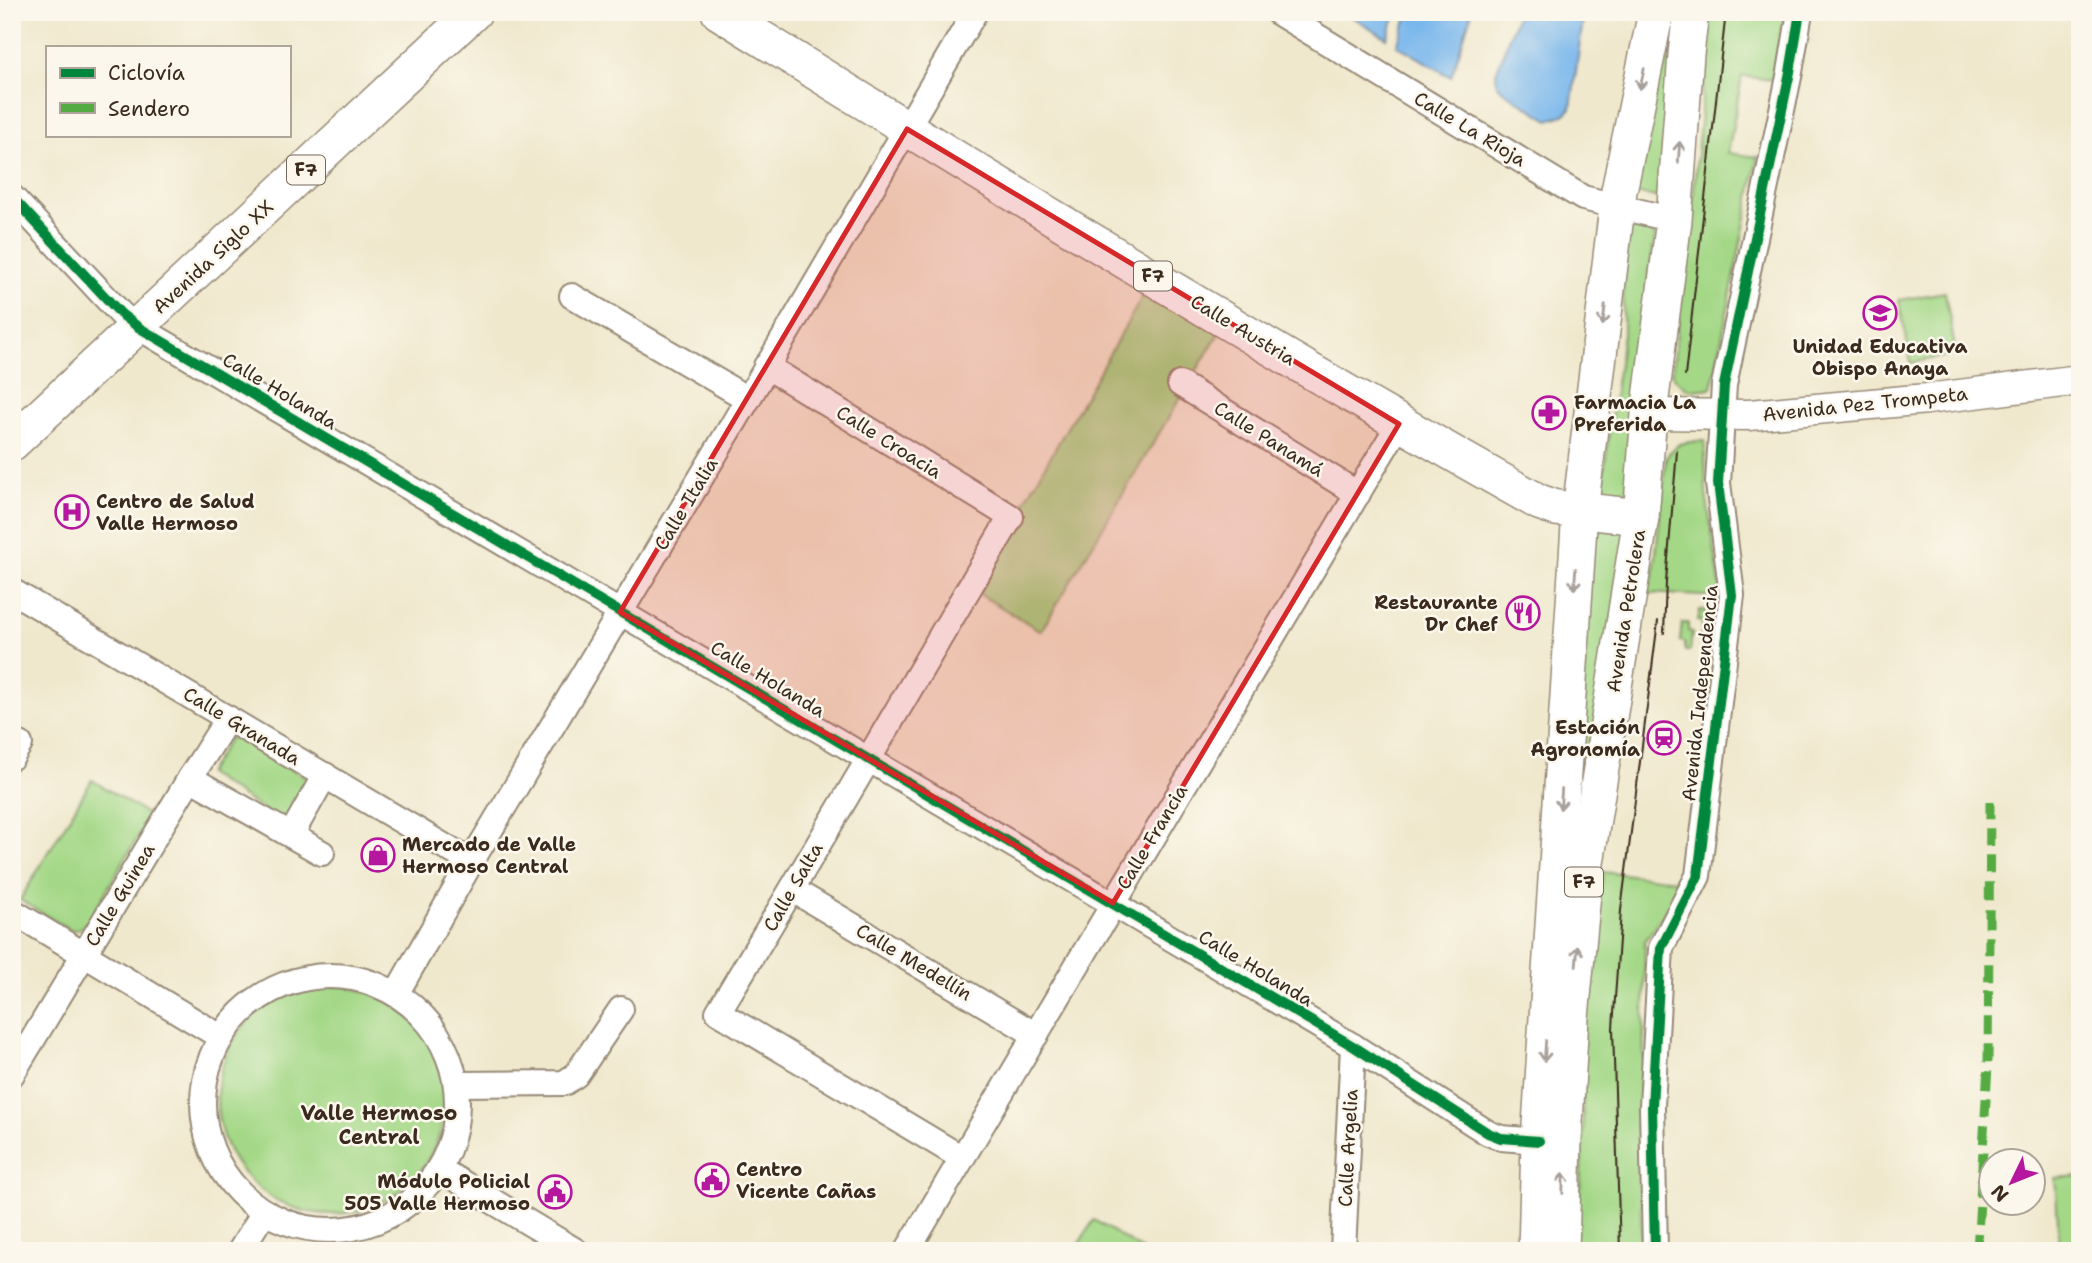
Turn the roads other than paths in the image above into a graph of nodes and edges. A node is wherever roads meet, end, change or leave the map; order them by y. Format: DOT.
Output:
graph roads {
  1 [pos="445,12"];
  2 [pos="474,12"];
  3 [pos="719,12"];
  4 [pos="975,12"];
  5 [pos="1656,12"];
  6 [pos="1691,12"];
  7 [pos="1800,12"];
  8 [pos="1290,16"];
  9 [pos="907,129"];
  10 [pos="315,147"];
  11 [pos="12,197"];
  12 [pos="1617,207"];
  13 [pos="1674,220"];
  14 [pos="572,296"];
  15 [pos="130,320"];
  16 [pos="766,366"];
  17 [pos="2080,380"];
  18 [pos="1180,384"];
  19 [pos="748,399"];
  20 [pos="1649,414"];
  21 [pos="1723,414"];
  22 [pos="12,416"];
  23 [pos="1399,424"];
  24 [pos="12,443"];
  25 [pos="1358,494"];
  26 [pos="1580,510"];
  27 [pos="1011,517"];
  28 [pos="1641,517"];
  29 [pos="12,591"];
  30 [pos="621,612"];
  31 [pos="228,718"];
  32 [pos="868,758"];
  33 [pos="325,775"];
  34 [pos="190,778"];
  35 [pos="290,835"];
  36 [pos="322,853"];
  37 [pos="471,863"];
  38 [pos="793,890"];
  39 [pos="1113,903"];
  40 [pos="12,911"];
  41 [pos="85,954"];
  42 [pos="396,994"];
  43 [pos="621,1009"];
  44 [pos="1036,1035"];
  45 [pos="219,1036"];
  46 [pos="1353,1046"];
  47 [pos="12,1074"];
  48 [pos="457,1084"];
  49 [pos="1539,1141"];
  50 [pos="962,1158"];
  51 [pos="439,1169"];
  52 [pos="264,1212"];
  53 [pos="569,1249"];
  54 [pos="240,1251"];
  55 [pos="907,1251"];
  56 [pos="1343,1251"];
  57 [pos="1536,1251"];
  58 [pos="1561,1251"];
  59 [pos="1655,1251"];
  1 -- 10 [label="highway, Avenida Siglo XX / F7"];
  2 -- 10 [label="highway, Avenida Siglo XX / F7"];
  3 -- 9 [label="highway, Calle Austria / F7"];
  4 -- 9 [label="street, Calle Italia"];
  5 -- 12 [label="highway, F7, one-way"];
  13 -- 6 [label="highway, Avenida Petrolera / F7, one-way"];
  7 -- 21 [label="street, Avenida Independencia"];
  8 -- 12 [label="street, Calle La Rioja"];
  9 -- 16 [label="street, Calle Italia"];
  9 -- 23 [label="highway, Calle Austria / F7"];
  10 -- 15 [label="highway, Avenida Siglo XX / F7"];
  11 -- 15 [label="street, Calle Holanda"];
  12 -- 13 [label="street, Calle La Rioja"];
  12 -- 26 [label="highway, F7, one-way"];
  13 -- 20 [label="highway, Avenida Petrolera / F7"];
  14 -- 19 [label="street"];
  15 -- 22 [label="highway, Avenida Siglo XX / F7"];
  15 -- 24 [label="highway, Avenida Siglo XX / F7"];
  15 -- 30 [label="street, Calle Holanda"];
  16 -- 19 [label="street, Calle Italia"];
  16 -- 27 [label="street, Calle Croacia"];
  17 -- 21 [label="main road, Avenida Pez Trompeta"];
  18 -- 25 [label="street, Calle Panamá"];
  19 -- 30 [label="street, Calle Italia"];
  20 -- 21 [label="main road, Avenida Pez Trompeta"];
  20 -- 28 [label="highway, Avenida Petrolera / F7"];
  21 -- 59 [label="street, Avenida Independencia"];
  23 -- 25 [label="street, Calle Francia"];
  23 -- 26 [label="highway, Calle Austria / F7"];
  25 -- 39 [label="street, Calle Francia"];
  26 -- 28 [label="highway, Calle Austria / F7"];
  26 -- 49 [label="highway, F7, one-way"];
  27 -- 32 [label="street, Calle Salta"];
  58 -- 28 [label="highway, Avenida Petrolera / F7, one-way"];
  29 -- 31 [label="street, Calle Granada"];
  30 -- 32 [label="street, Calle Holanda"];
  30 -- 37 [label="street, Calle Italia"];
  31 -- 33 [label="street, Calle Granada"];
  31 -- 34 [label="street, Calle Guinea"];
  32 -- 38 [label="street, Calle Salta"];
  32 -- 39 [label="street, Calle Holanda"];
  33 -- 35 [label="street"];
  33 -- 37 [label="street, Calle Granada"];
  34 -- 35 [label="street"];
  34 -- 41 [label="street, Calle Guinea"];
  35 -- 36 [label="street"];
  37 -- 42 [label="street, Calle Italia"];
  38 -- 44 [label="street, Calle Medellín"];
  38 -- 50 [label="street, Calle Salta"];
  39 -- 44 [label="street, Calle Francia"];
  39 -- 46 [label="street, Calle Holanda"];
  40 -- 41 [label="street"];
  41 -- 45 [label="street"];
  41 -- 47 [label="street, Calle Guinea"];
  42 -- 45 [label="street"];
  42 -- 48 [label="street"];
  43 -- 48 [label="street"];
  44 -- 50 [label="street, Calle Francia"];
  45 -- 52 [label="street"];
  46 -- 49 [label="street, Calle Holanda"];
  46 -- 56 [label="street, Calle Argelia"];
  48 -- 51 [label="street"];
  49 -- 57 [label="highway, F7"];
  50 -- 55 [label="street, Calle Francia"];
  51 -- 52 [label="street"];
  51 -- 53 [label="street"];
  52 -- 54 [label="street"];
}
